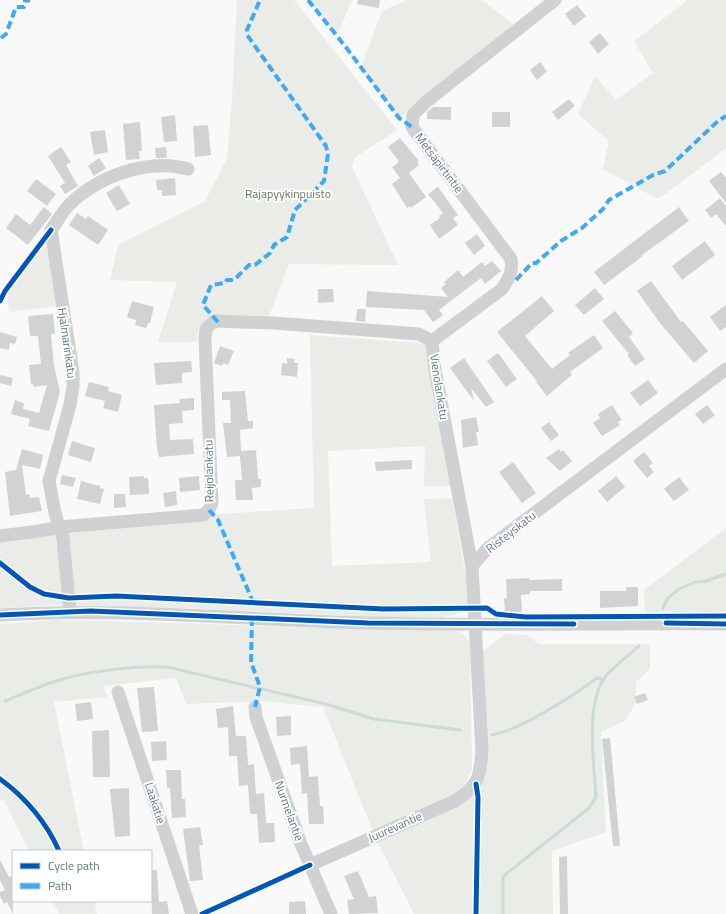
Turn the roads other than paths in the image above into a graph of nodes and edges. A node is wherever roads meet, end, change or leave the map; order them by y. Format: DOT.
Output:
graph roads {
  1 [pos="555,0"];
  2 [pos="188,169"];
  3 [pos="206,329"];
  4 [pos="432,341"];
  5 [pos="726,369"];
  6 [pos="60,527"];
  7 [pos="0,536"];
  8 [pos="472,566"];
  9 [pos="70,612"];
  10 [pos="0,615"];
  11 [pos="726,624"];
  12 [pos="476,625"];
  13 [pos="118,692"];
  14 [pos="256,706"];
  15 [pos="310,865"];
  16 [pos="192,914"];
  17 [pos="331,914"];
  1 -- 4 [label="street, Metsäpirtintie"];
  2 -- 6 [label="street, Hjalmarinkatu"];
  3 -- 4 [label="street, Vienolankatu"];
  3 -- 6 [label="street, Reijolankatu"];
  4 -- 8 [label="street, Vienolankatu"];
  5 -- 8 [label="street, Risteyskatu"];
  6 -- 7 [label="street, Reijolankatu"];
  6 -- 9 [label="street, Hjalmarinkatu"];
  8 -- 12 [label="street"];
  9 -- 10 [label="street"];
  9 -- 12 [label="street"];
  11 -- 12 [label="street"];
  12 -- 15 [label="street, Juurevantie"];
  13 -- 16 [label="street, Laakatie"];
  14 -- 15 [label="street, Nurmelantie"];
  15 -- 17 [label="street, Nurmelantie"];
}
